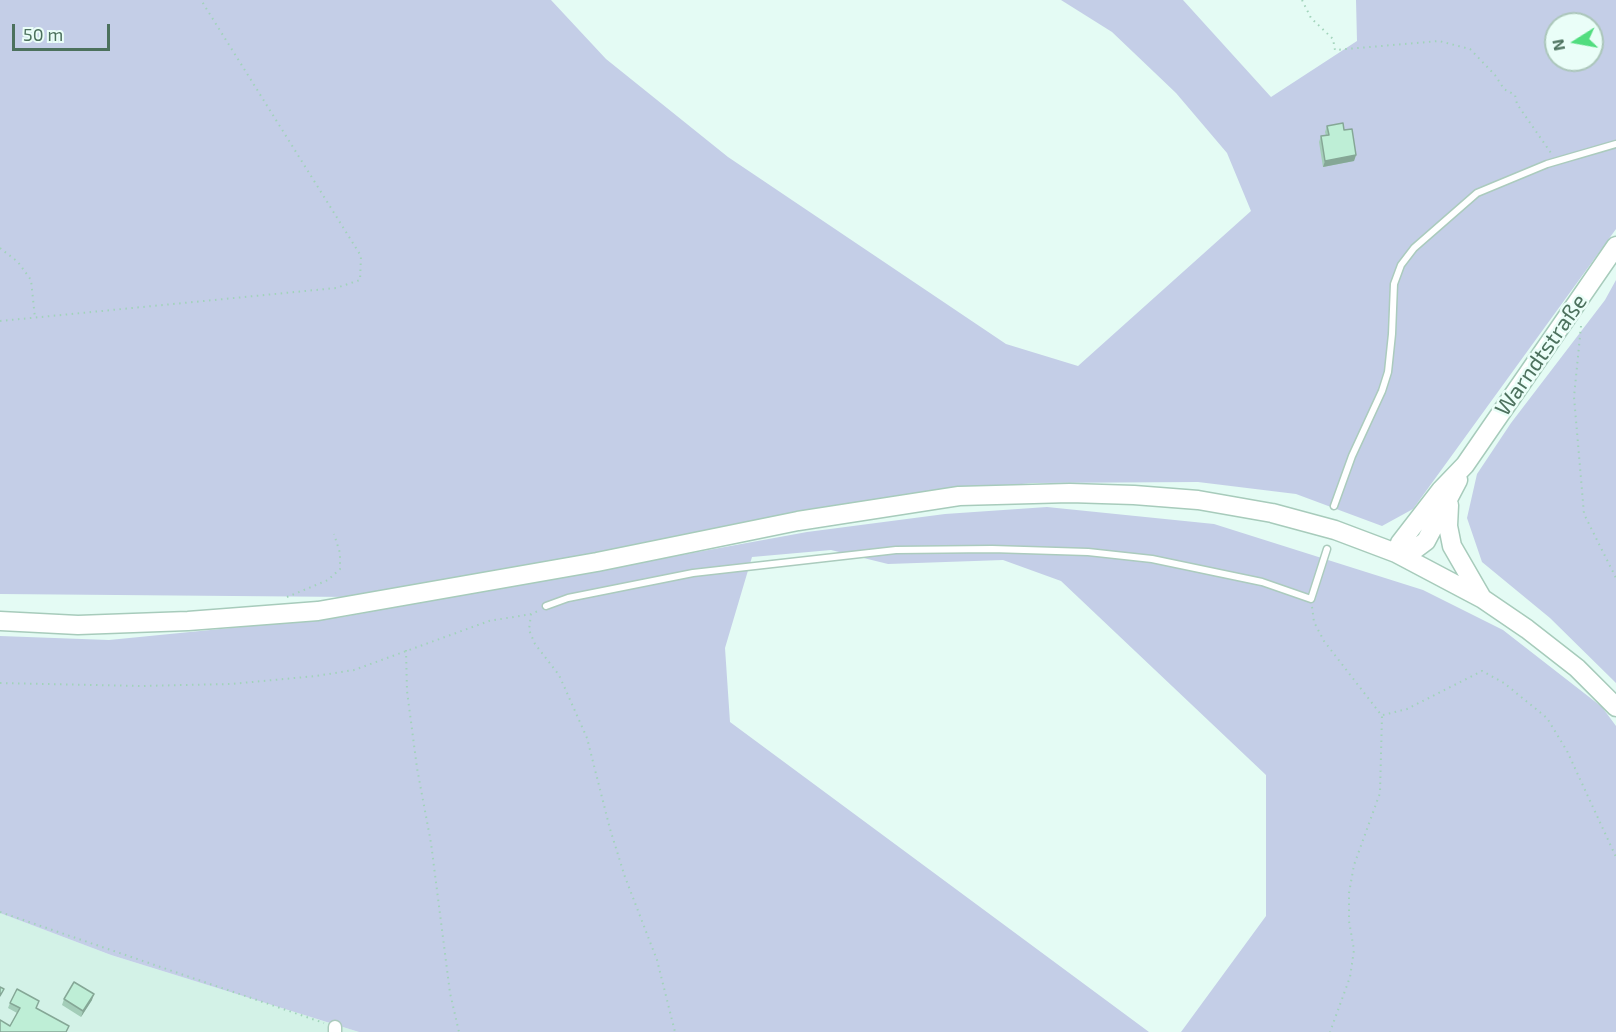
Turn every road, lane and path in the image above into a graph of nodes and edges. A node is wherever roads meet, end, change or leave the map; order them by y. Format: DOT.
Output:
graph roads {
  1 [pos="201,0"];
  2 [pos="1302,0"];
  3 [pos="1616,144"];
  4 [pos="1558,161"];
  5 [pos="1616,246"];
  6 [pos="0,248"];
  7 [pos="1584,293"];
  8 [pos="35,318"];
  9 [pos="0,321"];
  10 [pos="1465,465"];
  11 [pos="1449,500"];
  12 [pos="1334,506"];
  13 [pos="334,534"];
  14 [pos="1327,549"];
  15 [pos="1396,553"];
  16 [pos="1616,578"];
  17 [pos="286,598"];
  18 [pos="1311,599"];
  19 [pos="1483,599"];
  20 [pos="546,606"];
  21 [pos="531,614"];
  22 [pos="0,621"];
  23 [pos="406,650"];
  24 [pos="0,683"];
  25 [pos="1616,707"];
  26 [pos="1382,716"];
  27 [pos="1616,857"];
  28 [pos="0,912"];
  29 [pos="335,1029"];
  30 [pos="459,1032"];
  31 [pos="675,1032"];
  32 [pos="1330,1032"];
  1 -- 8 [label="path"];
  2 -- 4 [label="path"];
  3 -- 4 [label="lane"];
  4 -- 12 [label="lane"];
  5 -- 7 [label="main road, Warndtstraße"];
  6 -- 8 [label="path"];
  7 -- 10 [label="main road, Warndtstraße"];
  7 -- 16 [label="path"];
  8 -- 9 [label="path"];
  10 -- 11 [label="main road, Warndtstraße"];
  10 -- 15 [label="main road, Warndtstraße"];
  11 -- 15 [label="main road, Warndtstraße"];
  11 -- 19 [label="main road"];
  13 -- 17 [label="path"];
  14 -- 18 [label="lane"];
  15 -- 19 [label="main road"];
  15 -- 22 [label="main road"];
  18 -- 20 [label="lane"];
  18 -- 26 [label="path"];
  19 -- 25 [label="main road"];
  20 -- 21 [label="path"];
  21 -- 23 [label="path"];
  21 -- 31 [label="path"];
  23 -- 24 [label="path"];
  23 -- 30 [label="path"];
  26 -- 27 [label="path"];
  26 -- 32 [label="path"];
  28 -- 29 [label="path"];
}
